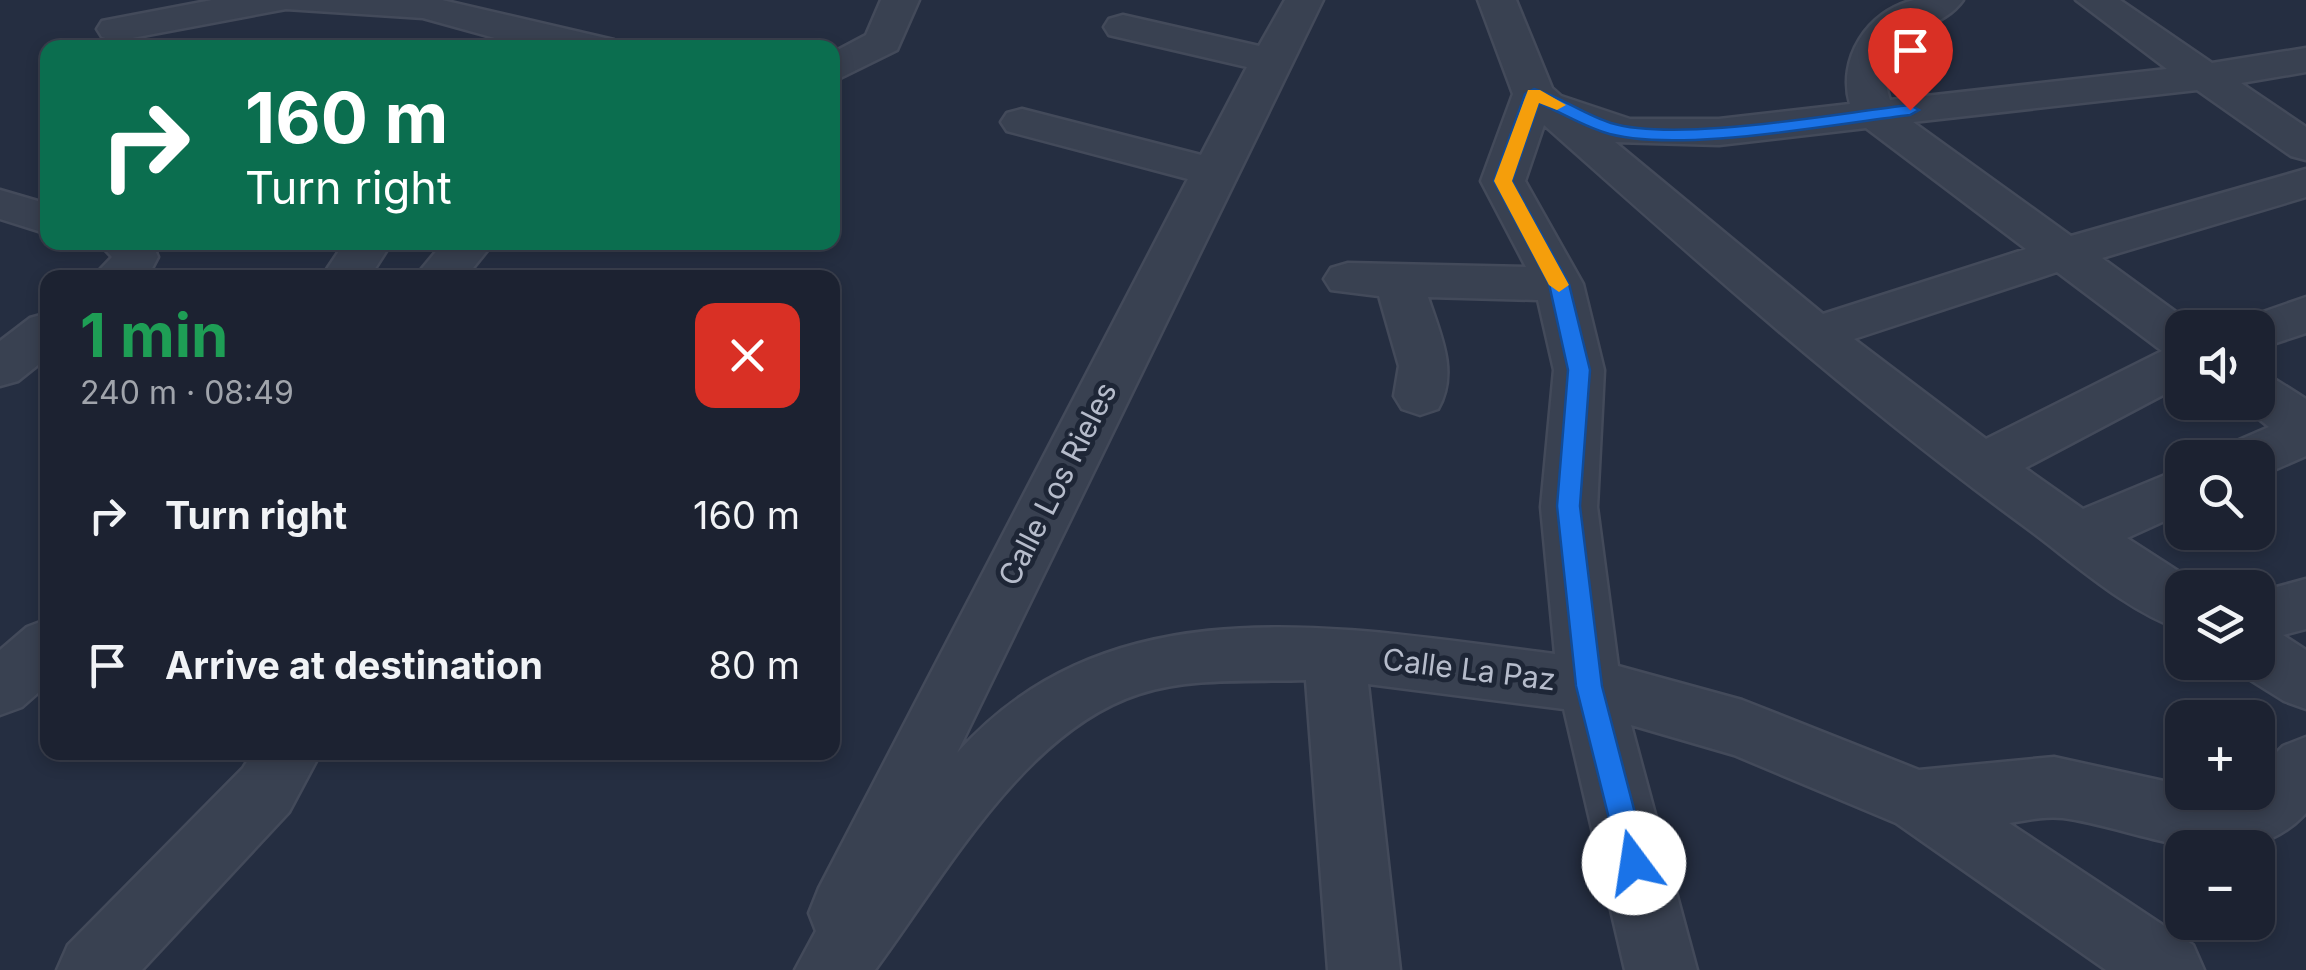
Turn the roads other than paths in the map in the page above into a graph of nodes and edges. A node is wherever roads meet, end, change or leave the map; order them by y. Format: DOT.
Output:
graph roads {
  1 [pos="275,0"];
  2 [pos="297,0"];
  3 [pos="900,0"];
  4 [pos="1497,0"];
  5 [pos="1944,0"];
  6 [pos="2095,0"];
  7 [pos="426,3"];
  8 [pos="1279,26"];
  9 [pos="1123,27"];
  10 [pos="116,29"];
  11 [pos="388,37"];
  12 [pos="525,40"];
  13 [pos="2306,60"];
  14 [pos="840,67"];
  15 [pos="2201,77"];
  16 [pos="1534,94"];
  17 [pos="1874,114"];
  18 [pos="1022,122"];
  19 [pos="2306,146"];
  20 [pos="1214,172"];
  21 [pos="2306,183"];
  22 [pos="0,204"];
  23 [pos="40,216"];
  24 [pos="464,250"];
  25 [pos="2062,254"];
  26 [pos="446,270"];
  27 [pos="1348,280"];
  28 [pos="1399,280"];
  29 [pos="1559,284"];
  30 [pos="2306,314"];
  31 [pos="2275,326"];
  32 [pos="2165,329"];
  33 [pos="1816,334"];
  34 [pos="40,336"];
  35 [pos="0,368"];
  36 [pos="2165,372"];
  37 [pos="1420,396"];
  38 [pos="2275,406"];
  39 [pos="2306,430"];
  40 [pos="2275,446"];
  41 [pos="1983,465"];
  42 [pos="2165,496"];
  43 [pos="2076,537"];
  44 [pos="2165,595"];
  45 [pos="2306,604"];
  46 [pos="2275,612"];
  47 [pos="40,652"];
  48 [pos="1334,652"];
  49 [pos="2275,663"];
  50 [pos="2306,682"];
  51 [pos="1589,686"];
  52 [pos="0,688"];
  53 [pos="285,760"];
  54 [pos="2306,767"];
  55 [pos="1919,802"];
  56 [pos="92,970"];
  57 [pos="816,970"];
  58 [pos="831,970"];
  59 [pos="1364,970"];
  60 [pos="1661,970"];
  61 [pos="2168,970"];
  1 -- 10 [label="street"];
  2 -- 7 [label="street"];
  3 -- 14 [label="street"];
  4 -- 16 [label="street"];
  5 -- 17 [label="street"];
  6 -- 15 [label="street"];
  7 -- 11 [label="street"];
  7 -- 12 [label="street"];
  8 -- 9 [label="street"];
  8 -- 20 [label="street, Calle Los Rieles"];
  13 -- 15 [label="street"];
  15 -- 17 [label="street"];
  15 -- 19 [label="street"];
  16 -- 17 [label="street"];
  16 -- 29 [label="street"];
  16 -- 33 [label="street"];
  17 -- 25 [label="street"];
  18 -- 20 [label="street"];
  20 -- 57 [label="street, Calle Los Rieles"];
  21 -- 25 [label="street"];
  22 -- 23 [label="street"];
  24 -- 26 [label="street"];
  25 -- 32 [label="street"];
  25 -- 33 [label="street"];
  27 -- 28 [label="street"];
  28 -- 29 [label="street"];
  28 -- 37 [label="street"];
  29 -- 51 [label="street"];
  30 -- 31 [label="street"];
  33 -- 41 [label="street"];
  34 -- 35 [label="street"];
  36 -- 41 [label="street"];
  38 -- 39 [label="street"];
  39 -- 40 [label="street"];
  41 -- 43 [label="street"];
  42 -- 43 [label="street"];
  43 -- 44 [label="street"];
  45 -- 46 [label="street"];
  47 -- 52 [label="street"];
  48 -- 51 [label="street, Calle La Paz"];
  48 -- 58 [label="street, Calle La Paz"];
  48 -- 59 [label="street"];
  49 -- 50 [label="street"];
  51 -- 55 [label="street, Calle La Paz"];
  51 -- 60 [label="street"];
  53 -- 56 [label="street"];
  54 -- 55 [label="street"];
  55 -- 61 [label="street, Calle La Paz"];
}
